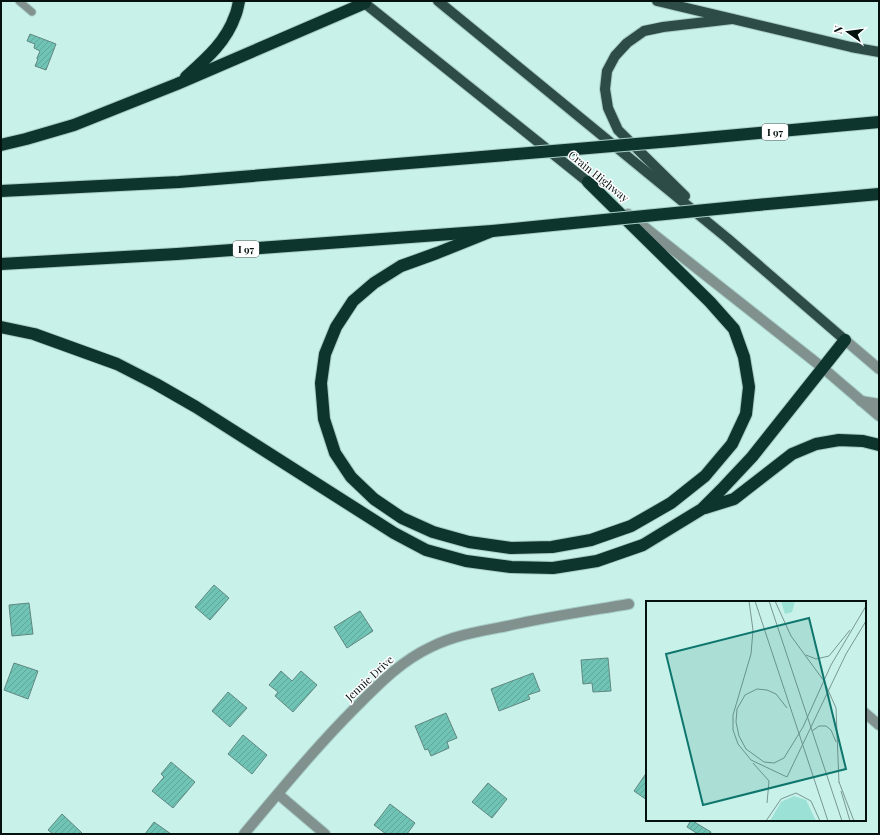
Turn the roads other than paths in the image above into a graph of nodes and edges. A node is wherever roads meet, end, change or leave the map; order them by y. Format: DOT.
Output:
graph roads {
  1 [pos="19,1"];
  2 [pos="239,1"];
  3 [pos="438,1"];
  4 [pos="657,1"];
  5 [pos="366,2"];
  6 [pos="32,12"];
  7 [pos="732,19"];
  8 [pos="879,52"];
  9 [pos="177,84"];
  10 [pos="879,122"];
  11 [pos="1,144"];
  12 [pos="588,182"];
  13 [pos="1,192"];
  14 [pos="879,194"];
  15 [pos="492,231"];
  16 [pos="727,238"];
  17 [pos="1,264"];
  18 [pos="1,326"];
  19 [pos="845,340"];
  20 [pos="823,368"];
  21 [pos="879,369"];
  22 [pos="861,401"];
  23 [pos="879,404"];
  24 [pos="879,416"];
  25 [pos="879,445"];
  26 [pos="702,509"];
  27 [pos="629,604"];
  28 [pos="866,714"];
  29 [pos="879,725"];
  30 [pos="278,794"];
  31 [pos="244,834"];
  32 [pos="325,834"];
  1 -- 6 [label="lane"];
  2 -- 9 [label="highway"];
  3 -- 16 [label="main road"];
  4 -- 7 [label="main road"];
  5 -- 9 [label="highway"];
  5 -- 12 [label="main road, Crain Highway"];
  7 -- 8 [label="main road"];
  7 -- 16 [label="main road"];
  9 -- 11 [label="highway"];
  10 -- 13 [label="highway, I 97, bridge"];
  12 -- 15 [label="highway"];
  12 -- 20 [label="street, Crain Highway"];
  14 -- 15 [label="highway, I 97, bridge"];
  15 -- 17 [label="highway, I 97"];
  16 -- 19 [label="main road"];
  18 -- 26 [label="highway"];
  19 -- 20 [label="highway"];
  19 -- 21 [label="street"];
  20 -- 22 [label="street, Crain Highway"];
  20 -- 26 [label="highway"];
  22 -- 23 [label="street"];
  22 -- 24 [label="street, Crain Highway"];
  25 -- 26 [label="highway"];
  27 -- 30 [label="street, Jennie Drive"];
  28 -- 29 [label="street"];
  30 -- 31 [label="street, Jennie Drive"];
  30 -- 32 [label="street"];
}
